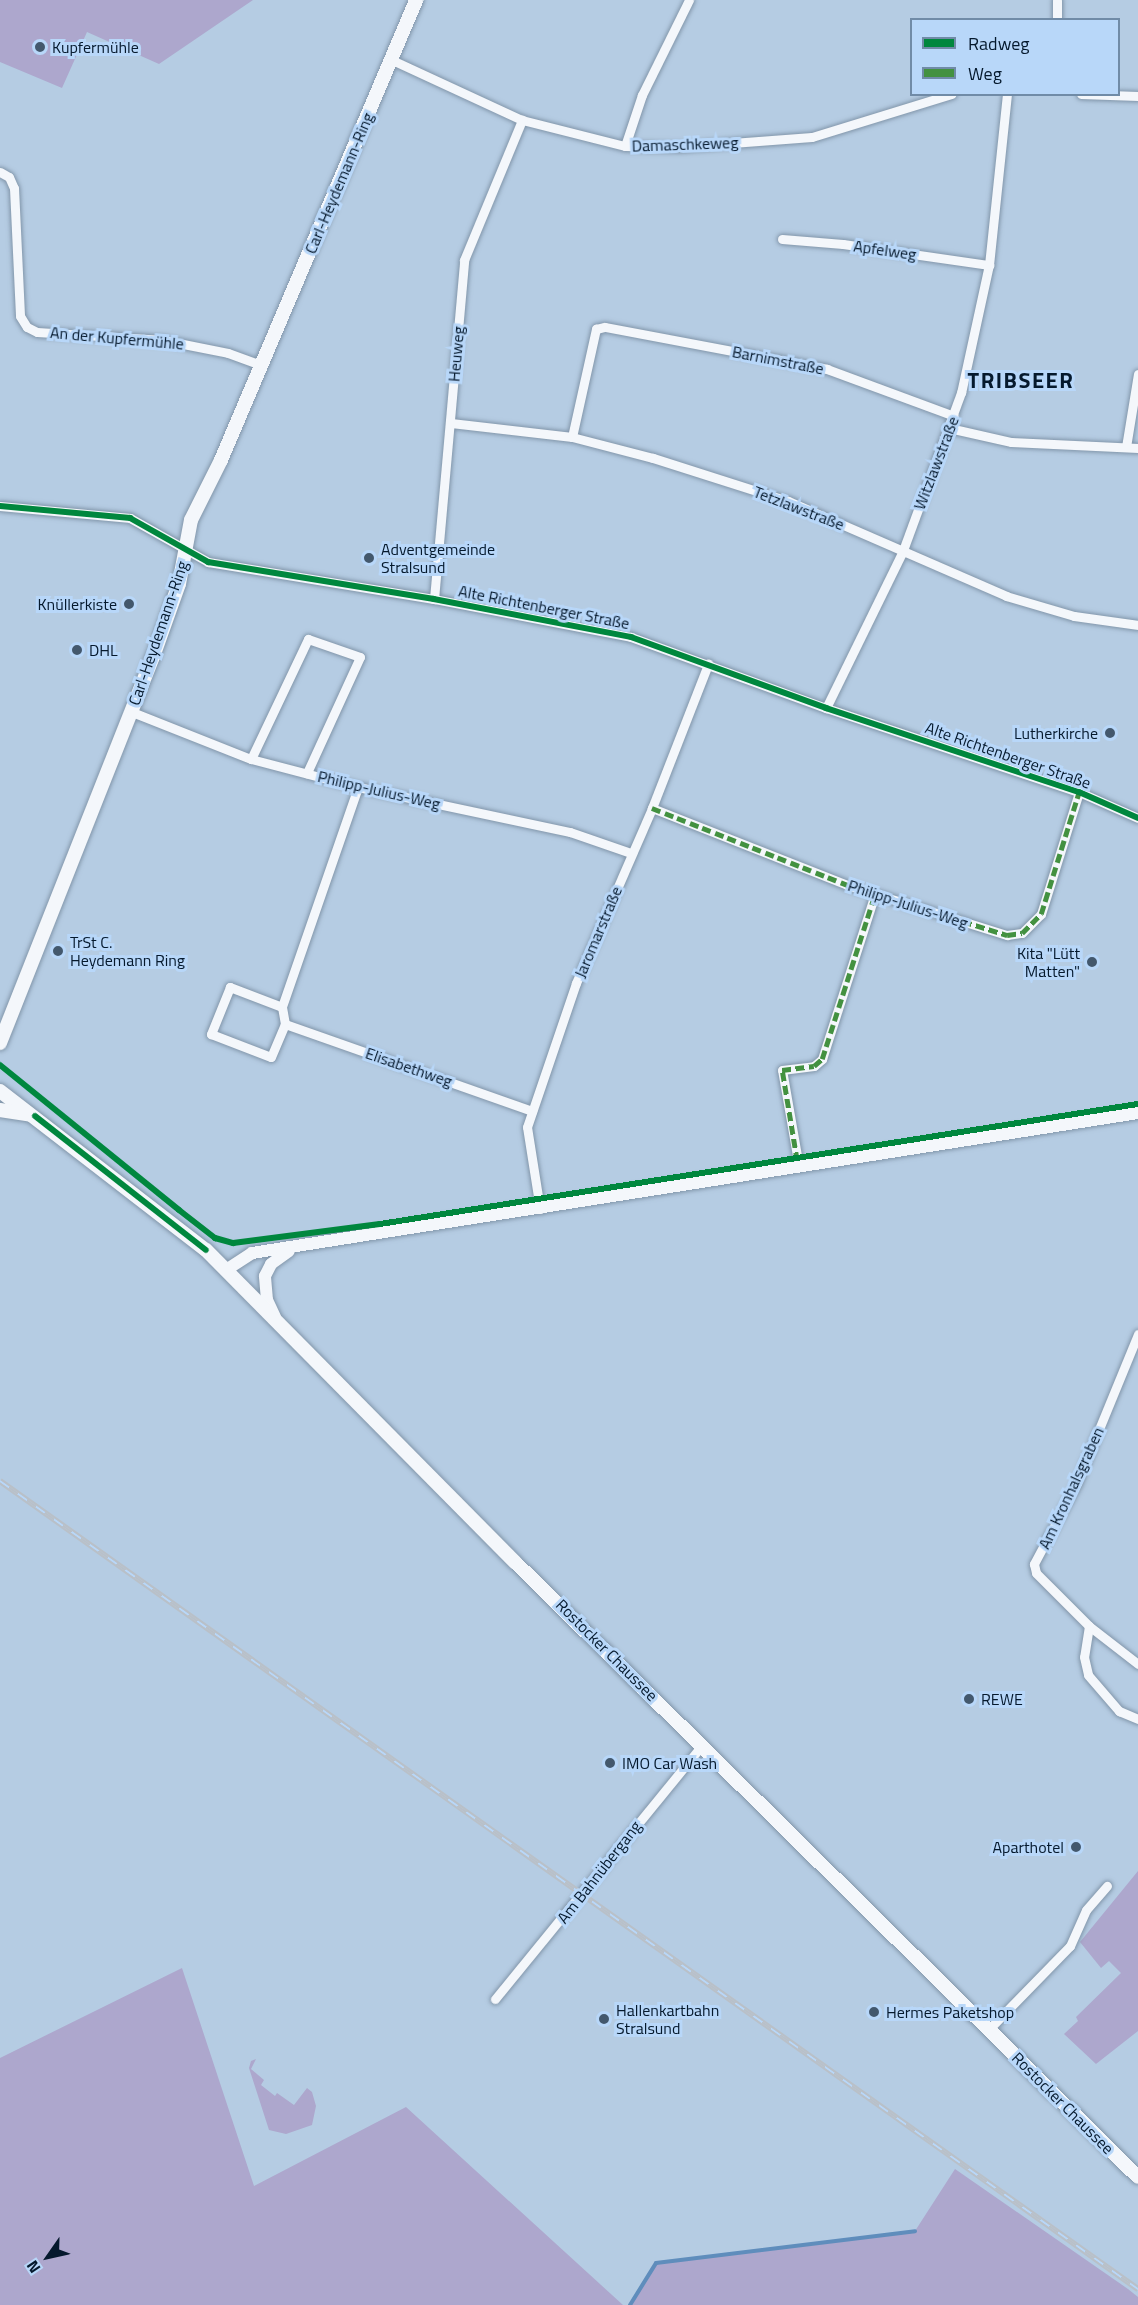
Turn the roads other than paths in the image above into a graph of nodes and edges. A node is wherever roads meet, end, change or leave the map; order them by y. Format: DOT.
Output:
graph roads {
  1 [pos="416,0"];
  2 [pos="689,0"];
  3 [pos="1057,0"];
  4 [pos="1057,18"];
  5 [pos="392,60"];
  6 [pos="1120,95"];
  7 [pos="945,96"];
  8 [pos="1007,96"];
  9 [pos="1138,96"];
  10 [pos="522,120"];
  11 [pos="625,146"];
  12 [pos="0,172"];
  13 [pos="782,239"];
  14 [pos="989,265"];
  15 [pos="261,366"];
  16 [pos="1138,374"];
  17 [pos="954,416"];
  18 [pos="451,423"];
  19 [pos="949,428"];
  20 [pos="572,437"];
  21 [pos="1126,447"];
  22 [pos="1138,448"];
  23 [pos="0,506"];
  24 [pos="186,552"];
  25 [pos="902,553"];
  26 [pos="434,599"];
  27 [pos="1138,625"];
  28 [pos="708,664"];
  29 [pos="826,708"];
  30 [pos="132,712"];
  31 [pos="251,759"];
  32 [pos="307,773"];
  33 [pos="358,787"];
  34 [pos="1079,792"];
  35 [pos="652,808"];
  36 [pos="1138,818"];
  37 [pos="631,853"];
  38 [pos="875,894"];
  39 [pos="282,1007"];
  40 [pos="285,1024"];
  41 [pos="0,1043"];
  42 [pos="0,1091"];
  43 [pos="0,1110"];
  44 [pos="532,1111"];
  45 [pos="1138,1113"];
  46 [pos="35,1116"];
  47 [pos="799,1167"];
  48 [pos="540,1209"];
  49 [pos="297,1247"];
  50 [pos="226,1270"];
  51 [pos="281,1328"];
  52 [pos="1138,1334"];
  53 [pos="1089,1626"];
  54 [pos="1138,1664"];
  55 [pos="1138,1719"];
  56 [pos="702,1744"];
  57 [pos="1107,1887"];
  58 [pos="495,1999"];
  59 [pos="989,2029"];
  60 [pos="1138,2177"];
  1 -- 5 [label="main road, Carl-Heydemann-Ring"];
  2 -- 11 [label="street"];
  3 -- 4 [label="street"];
  5 -- 10 [label="street, Damaschkeweg"];
  5 -- 15 [label="main road, Carl-Heydemann-Ring"];
  6 -- 9 [label="street"];
  7 -- 11 [label="street, Damaschkeweg"];
  8 -- 14 [label="street, Witzlawstraße"];
  10 -- 11 [label="street, Damaschkeweg"];
  10 -- 18 [label="street, Heuweg"];
  12 -- 15 [label="street, An der Kupfermühle"];
  13 -- 14 [label="street, Apfelweg"];
  14 -- 17 [label="street, Witzlawstraße"];
  15 -- 24 [label="main road, Carl-Heydemann-Ring"];
  16 -- 21 [label="street"];
  17 -- 19 [label="street, Witzlawstraße"];
  17 -- 20 [label="street, Barnimstraße"];
  18 -- 20 [label="street, Tetzlawstraße"];
  18 -- 26 [label="street, Heuweg"];
  19 -- 21 [label="street"];
  19 -- 25 [label="street, Witzlawstraße"];
  20 -- 25 [label="street, Tetzlawstraße"];
  21 -- 22 [label="street"];
  23 -- 24 [label="street, Alte Richtenberger Straße"];
  24 -- 26 [label="street, Alte Richtenberger Straße"];
  24 -- 30 [label="main road, Carl-Heydemann-Ring"];
  25 -- 27 [label="street, Tetzlawstraße"];
  25 -- 29 [label="street, Witzlawstraße"];
  26 -- 28 [label="street, Alte Richtenberger Straße"];
  28 -- 29 [label="street, Alte Richtenberger Straße"];
  28 -- 35 [label="street, Jaromarstraße"];
  29 -- 34 [label="street, Alte Richtenberger Straße"];
  30 -- 31 [label="street, Philipp-Julius-Weg"];
  30 -- 41 [label="main road, Carl-Heydemann-Ring"];
  31 -- 32 [label="street, Philipp-Julius-Weg"];
  31 -- 32 [label="street"];
  32 -- 33 [label="street, Philipp-Julius-Weg"];
  33 -- 37 [label="street, Philipp-Julius-Weg"];
  33 -- 39 [label="street"];
  34 -- 36 [label="street, Alte Richtenberger Straße"];
  34 -- 38 [label="street, Philipp-Julius-Weg"];
  35 -- 37 [label="street, Jaromarstraße"];
  35 -- 38 [label="street, Philipp-Julius-Weg"];
  37 -- 44 [label="street, Jaromarstraße"];
  38 -- 47 [label="street"];
  39 -- 40 [label="street"];
  39 -- 40 [label="street"];
  40 -- 44 [label="street, Elisabethweg"];
  42 -- 46 [label="main road, Rostocker Chaussee"];
  43 -- 46 [label="main road"];
  44 -- 48 [label="street, Jaromarstraße"];
  45 -- 47 [label="street"];
  46 -- 50 [label="main road, Rostocker Chaussee"];
  47 -- 48 [label="street"];
  48 -- 49 [label="street"];
  49 -- 50 [label="street"];
  49 -- 51 [label="street"];
  50 -- 51 [label="main road, Rostocker Chaussee"];
  51 -- 56 [label="main road, Rostocker Chaussee"];
  52 -- 53 [label="street, Am Kronhalsgraben"];
  53 -- 54 [label="street, Am Kronhalsgraben"];
  53 -- 55 [label="street"];
  56 -- 58 [label="street, Am Bahnübergang"];
  56 -- 59 [label="main road, Rostocker Chaussee"];
  57 -- 59 [label="street"];
  59 -- 60 [label="main road, Rostocker Chaussee"];
}
